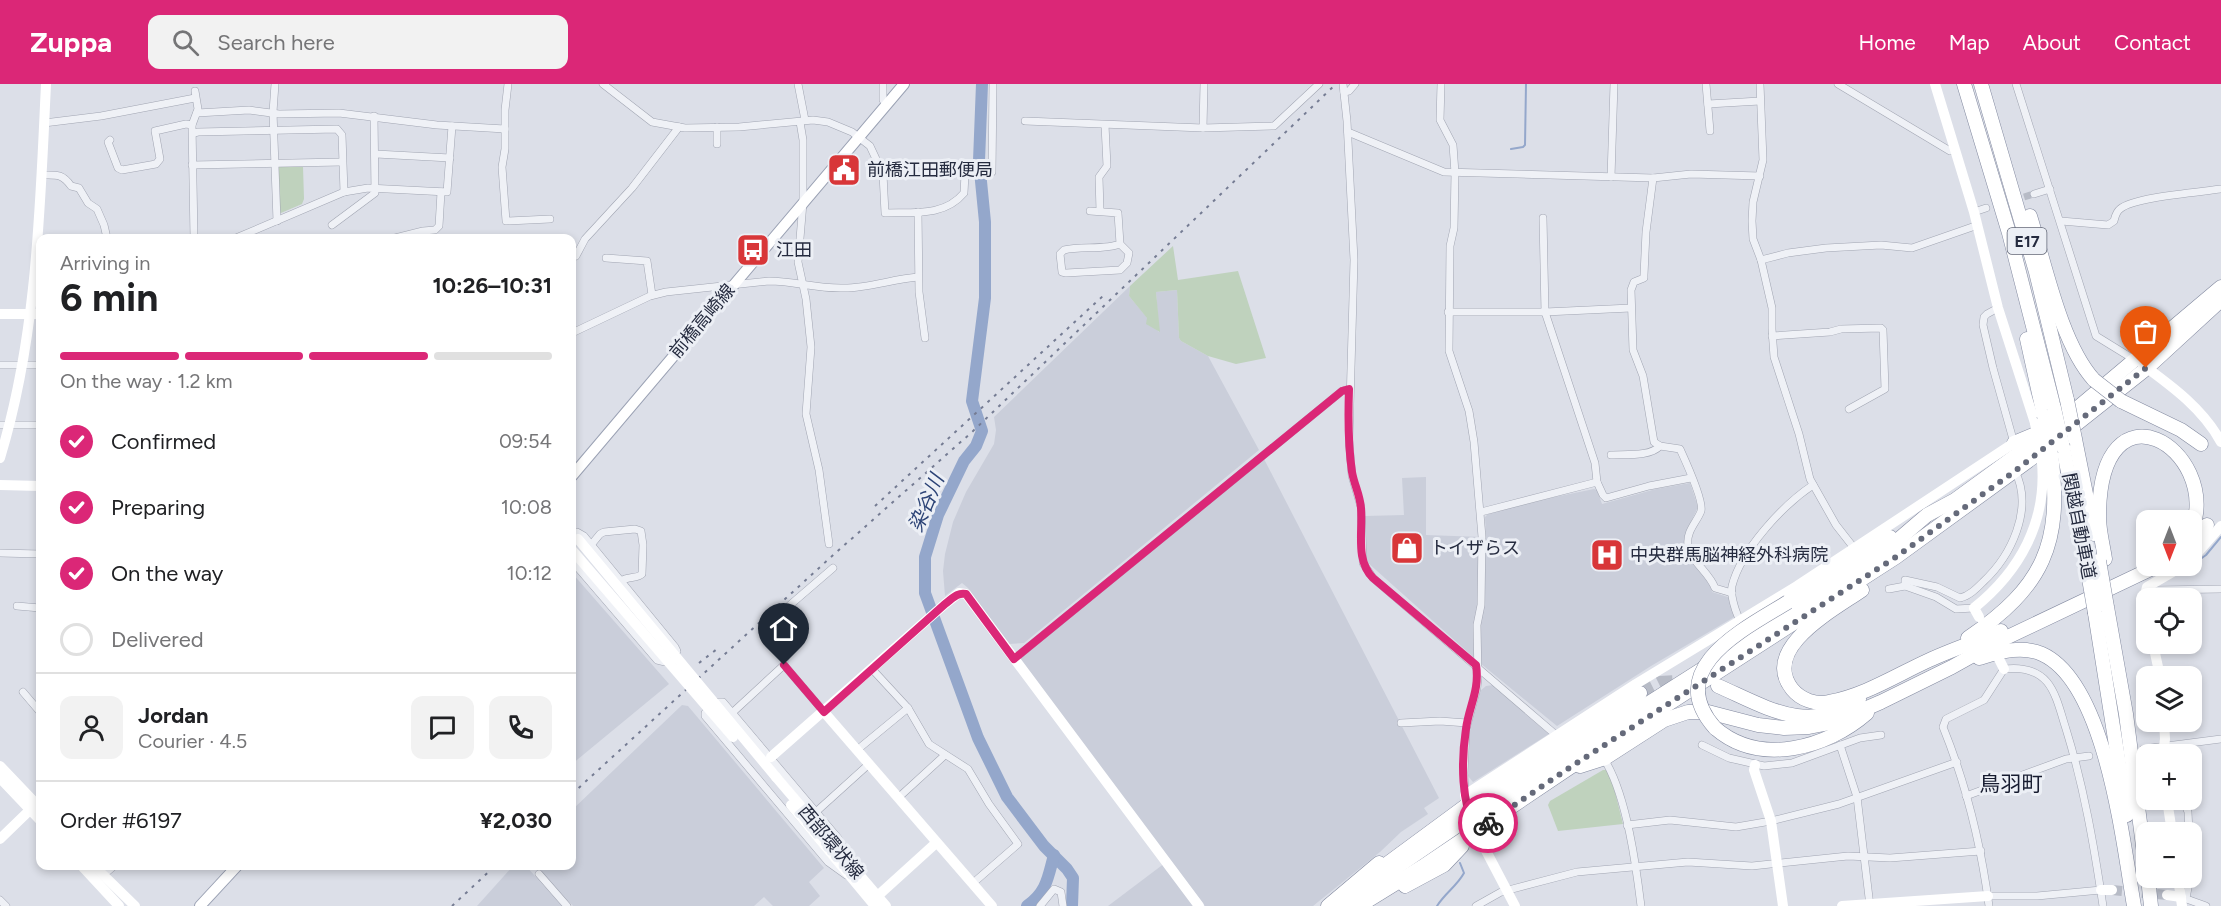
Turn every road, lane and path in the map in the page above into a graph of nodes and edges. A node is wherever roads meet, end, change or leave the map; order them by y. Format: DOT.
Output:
graph roads {
  1 [pos="46,84"];
  2 [pos="275,84"];
  3 [pos="508,84"];
  4 [pos="603,84"];
  5 [pos="798,84"];
  6 [pos="883,84"];
  7 [pos="904,84"];
  8 [pos="993,84"];
  9 [pos="1204,84"];
  10 [pos="1319,84"];
  11 [pos="1355,84"];
  12 [pos="1441,84"];
  13 [pos="1614,84"];
  14 [pos="1706,84"];
  15 [pos="1760,84"];
  16 [pos="1838,84"];
  17 [pos="1935,84"];
  18 [pos="1964,84"];
  19 [pos="1982,84"];
  20 [pos="2016,84"];
  21 [pos="1343,88"];
  22 [pos="1760,101"];
  23 [pos="1708,104"];
  24 [pos="886,105"];
  25 [pos="273,112"];
  26 [pos="197,114"];
  27 [pos="374,116"];
  28 [pos="802,121"];
  29 [pos="1025,122"];
  30 [pos="44,123"];
  31 [pos="1105,124"];
  32 [pos="452,126"];
  33 [pos="679,127"];
  34 [pos="717,127"];
  35 [pos="1203,128"];
  36 [pos="193,129"];
  37 [pos="505,129"];
  38 [pos="274,130"];
  39 [pos="1710,130"];
  40 [pos="1348,132"];
  41 [pos="860,137"];
  42 [pos="110,140"];
  43 [pos="717,144"];
  44 [pos="1956,151"];
  45 [pos="375,154"];
  46 [pos="450,158"];
  47 [pos="342,162"];
  48 [pos="274,163"];
  49 [pos="192,165"];
  50 [pos="992,172"];
  51 [pos="1455,173"];
  52 [pos="965,174"];
  53 [pos="40,175"];
  54 [pos="1760,176"];
  55 [pos="1611,177"];
  56 [pos="1653,178"];
  57 [pos="376,188"];
  58 [pos="2050,189"];
  59 [pos="2221,189"];
  60 [pos="344,192"];
  61 [pos="441,192"];
  62 [pos="2034,194"];
  63 [pos="803,203"];
  64 [pos="1986,208"];
  65 [pos="1090,211"];
  66 [pos="1100,211"];
  67 [pos="918,212"];
  68 [pos="1974,212"];
  69 [pos="1543,218"];
  70 [pos="550,219"];
  71 [pos="277,220"];
  72 [pos="2061,222"];
  73 [pos="332,225"];
  74 [pos="1978,225"];
  75 [pos="38,234"];
  76 [pos="106,234"];
  77 [pos="194,234"];
  78 [pos="245,234"];
  79 [pos="424,234"];
  80 [pos="1120,244"];
  81 [pos="576,256"];
  82 [pos="606,258"];
  83 [pos="1761,260"];
  84 [pos="918,277"];
  85 [pos="733,285"];
  86 [pos="803,285"];
  87 [pos="36,286"];
  88 [pos="2221,287"];
  89 [pos="652,295"];
  90 [pos="2221,300"];
  91 [pos="1631,308"];
  92 [pos="1998,308"];
  93 [pos="1448,312"];
  94 [pos="1545,312"];
  95 [pos="0,314"];
  96 [pos="35,314"];
  97 [pos="576,331"];
  98 [pos="1772,336"];
  99 [pos="925,338"];
  100 [pos="2141,364"];
  101 [pos="0,365"];
  102 [pos="24,365"];
  103 [pos="36,365"];
  104 [pos="1349,389"];
  105 [pos="1849,409"];
  106 [pos="2045,416"];
  107 [pos="2066,417"];
  108 [pos="5,425"];
  109 [pos="36,425"];
  110 [pos="2221,442"];
  111 [pos="2014,443"];
  112 [pos="1660,446"];
  113 [pos="2058,450"];
  114 [pos="1611,455"];
  115 [pos="0,458"];
  116 [pos="576,471"];
  117 [pos="2015,471"];
  118 [pos="1691,478"];
  119 [pos="1597,482"];
  120 [pos="0,485"];
  121 [pos="1813,485"];
  122 [pos="36,486"];
  123 [pos="2209,497"];
  124 [pos="1481,512"];
  125 [pos="1927,515"];
  126 [pos="2202,515"];
  127 [pos="2217,521"];
  128 [pos="2202,531"];
  129 [pos="576,535"];
  130 [pos="576,537"];
  131 [pos="829,544"];
  132 [pos="2202,544"];
  133 [pos="591,545"];
  134 [pos="1854,548"];
  135 [pos="0,553"];
  136 [pos="36,554"];
  137 [pos="576,555"];
  138 [pos="1896,557"];
  139 [pos="2002,562"];
  140 [pos="2097,562"];
  141 [pos="576,566"];
  142 [pos="2136,566"];
  143 [pos="833,568"];
  144 [pos="2010,571"];
  145 [pos="2136,576"];
  146 [pos="2166,576"];
  147 [pos="621,581"];
  148 [pos="1905,586"];
  149 [pos="2147,587"];
  150 [pos="1889,589"];
  151 [pos="2221,589"];
  152 [pos="1732,593"];
  153 [pos="17,606"];
  154 [pos="36,608"];
  155 [pos="2105,608"];
  156 [pos="1976,613"];
  157 [pos="1741,622"];
  158 [pos="1951,650"];
  159 [pos="1998,657"];
  160 [pos="1014,659"];
  161 [pos="784,665"];
  162 [pos="1476,665"];
  163 [pos="1953,667"];
  164 [pos="873,669"];
  165 [pos="2004,669"];
  166 [pos="1718,686"];
  167 [pos="1873,687"];
  168 [pos="23,692"];
  169 [pos="1640,693"];
  170 [pos="1881,702"];
  171 [pos="36,707"];
  172 [pos="908,708"];
  173 [pos="732,712"];
  174 [pos="824,712"];
  175 [pos="1401,723"];
  176 [pos="1467,723"];
  177 [pos="1556,735"];
  178 [pos="1881,735"];
  179 [pos="2221,739"];
  180 [pos="2197,744"];
  181 [pos="1840,745"];
  182 [pos="1702,746"];
  183 [pos="858,750"];
  184 [pos="945,755"];
  185 [pos="2089,756"];
  186 [pos="771,757"];
  187 [pos="2075,757"];
  188 [pos="1957,762"];
  189 [pos="869,764"];
  190 [pos="1607,764"];
  191 [pos="1755,765"];
  192 [pos="0,766"];
  193 [pos="1569,768"];
  194 [pos="0,778"];
  195 [pos="773,779"];
  196 [pos="1966,796"];
  197 [pos="1857,797"];
  198 [pos="898,798"];
  199 [pos="36,805"];
  200 [pos="36,805"];
  201 [pos="1467,806"];
  202 [pos="36,807"];
  203 [pos="817,811"];
  204 [pos="1770,822"];
  205 [pos="2140,822"];
  206 [pos="1627,825"];
  207 [pos="1470,835"];
  208 [pos="0,839"];
  209 [pos="936,843"];
  210 [pos="1981,851"];
  211 [pos="843,854"];
  212 [pos="1864,856"];
  213 [pos="1778,864"];
  214 [pos="1637,867"];
  215 [pos="88,870"];
  216 [pos="96,870"];
  217 [pos="109,870"];
  218 [pos="233,870"];
  219 [pos="539,874"];
  220 [pos="849,875"];
  221 [pos="100,878"];
  222 [pos="972,884"];
  223 [pos="2149,888"];
  224 [pos="2106,890"];
  225 [pos="1507,891"];
  226 [pos="2167,895"];
  227 [pos="0,900"];
  228 [pos="2183,900"];
  229 [pos="1988,901"];
  230 [pos="875,902"];
  231 [pos="1364,902"];
  232 [pos="131,905"];
  233 [pos="1870,905"];
  234 [pos="6,906"];
  235 [pos="119,906"];
  236 [pos="200,906"];
  237 [pos="567,906"];
  238 [pos="886,906"];
  239 [pos="992,906"];
  240 [pos="1040,906"];
  241 [pos="1063,906"];
  242 [pos="1199,906"];
  243 [pos="1328,906"];
  244 [pos="1340,906"];
  245 [pos="1476,906"];
  246 [pos="1515,906"];
  247 [pos="1641,906"];
  248 [pos="1783,906"];
  249 [pos="1842,906"];
  250 [pos="2103,906"];
  251 [pos="2136,906"];
  252 [pos="2151,906"];
  253 [pos="2206,906"];
  1 -- 30 [label="street"];
  2 -- 25 [label="street"];
  3 -- 37 [label="street"];
  4 -- 33 [label="street"];
  5 -- 28 [label="street"];
  6 -- 24 [label="street"];
  7 -- 24 [label="street, 前橋高崎線"];
  8 -- 50 [label="street"];
  9 -- 35 [label="street"];
  10 -- 35 [label="street"];
  11 -- 21 [label="street"];
  12 -- 51 [label="street"];
  13 -- 55 [label="street"];
  14 -- 23 [label="street"];
  15 -- 22 [label="street"];
  16 -- 44 [label="street"];
  17 -- 44 [label="street"];
  18 -- 106 [label="highway, E17"];
  19 -- 113 [label="highway, 関越自動車道 / E17, bridge"];
  19 -- 140 [label="highway, bridge"];
  20 -- 58 [label="street"];
  21 -- 40 [label="street"];
  22 -- 23 [label="street"];
  22 -- 54 [label="street"];
  23 -- 39 [label="street"];
  24 -- 41 [label="street, 前橋高崎線"];
  25 -- 26 [label="street"];
  25 -- 27 [label="street"];
  25 -- 38 [label="street"];
  26 -- 30 [label="street"];
  26 -- 36 [label="street"];
  27 -- 32 [label="street"];
  27 -- 45 [label="street"];
  28 -- 34 [label="street"];
  28 -- 41 [label="street"];
  28 -- 63 [label="street"];
  29 -- 31 [label="street"];
  30 -- 53 [label="street"];
  31 -- 35 [label="street"];
  31 -- 66 [label="street"];
  32 -- 37 [label="street"];
  32 -- 46 [label="street"];
  33 -- 34 [label="street"];
  33 -- 81 [label="street"];
  34 -- 43 [label="street"];
  36 -- 38 [label="street"];
  36 -- 42 [label="street"];
  36 -- 49 [label="street"];
  37 -- 70 [label="street"];
  38 -- 47 [label="street"];
  38 -- 48 [label="street"];
  40 -- 51 [label="street"];
  40 -- 104 [label="street"];
  41 -- 63 [label="street, 前橋高崎線"];
  41 -- 67 [label="street"];
  44 -- 68 [label="street"];
  45 -- 46 [label="street"];
  45 -- 57 [label="street"];
  46 -- 61 [label="street"];
  47 -- 48 [label="street"];
  47 -- 60 [label="street"];
  48 -- 49 [label="street"];
  48 -- 71 [label="street"];
  49 -- 77 [label="street"];
  51 -- 55 [label="street"];
  51 -- 93 [label="street"];
  52 -- 67 [label="street"];
  53 -- 75 [label="street"];
  53 -- 76 [label="street"];
  54 -- 56 [label="street"];
  54 -- 83 [label="street"];
  55 -- 56 [label="street"];
  56 -- 91 [label="street"];
  57 -- 60 [label="street"];
  57 -- 61 [label="street"];
  57 -- 73 [label="street"];
  58 -- 62 [label="street"];
  58 -- 72 [label="street"];
  59 -- 72 [label="street"];
  60 -- 71 [label="street"];
  61 -- 79 [label="street"];
  63 -- 85 [label="street, 前橋高崎線"];
  63 -- 86 [label="street"];
  64 -- 68 [label="street"];
  65 -- 66 [label="street"];
  66 -- 80 [label="street"];
  67 -- 84 [label="street"];
  68 -- 74 [label="street"];
  69 -- 94 [label="street"];
  71 -- 78 [label="street"];
  72 -- 100 [label="street"];
  74 -- 83 [label="street"];
  74 -- 92 [label="street"];
  80 -- 80 [label="street"];
  82 -- 89 [label="street"];
  83 -- 98 [label="street"];
  84 -- 86 [label="street"];
  84 -- 99 [label="street"];
  85 -- 86 [label="street"];
  85 -- 89 [label="street"];
  85 -- 116 [label="street, 前橋高崎線"];
  86 -- 131 [label="street"];
  87 -- 96 [label="street"];
  88 -- 100 [label="highway"];
  89 -- 97 [label="street"];
  90 -- 100 [label="highway"];
  91 -- 94 [label="street"];
  91 -- 112 [label="street"];
  92 -- 106 [label="street"];
  92 -- 111 [label="street"];
  93 -- 94 [label="street"];
  93 -- 124 [label="street"];
  94 -- 119 [label="street"];
  95 -- 96 [label="street"];
  96 -- 102 [label="street"];
  98 -- 105 [label="street"];
  98 -- 121 [label="street"];
  100 -- 107 [label="highway"];
  100 -- 110 [label="street"];
  100 -- 117 [label="highway"];
  101 -- 102 [label="street"];
  102 -- 103 [label="street"];
  102 -- 108 [label="street"];
  104 -- 160 [label="street"];
  104 -- 162 [label="street"];
  106 -- 113 [label="highway, bridge"];
  107 -- 111 [label="highway"];
  107 -- 125 [label="highway"];
  108 -- 109 [label="street"];
  108 -- 115 [label="street"];
  111 -- 134 [label="street"];
  112 -- 114 [label="street"];
  112 -- 118 [label="street"];
  113 -- 140 [label="highway, 関越自動車道"];
  113 -- 144 [label="street"];
  113 -- 158 [label="highway"];
  117 -- 138 [label="highway"];
  117 -- 139 [label="street"];
  118 -- 119 [label="street"];
  118 -- 152 [label="street"];
  119 -- 124 [label="street"];
  120 -- 122 [label="street"];
  121 -- 134 [label="street"];
  121 -- 152 [label="street"];
  123 -- 126 [label="highway"];
  124 -- 162 [label="street"];
  125 -- 170 [label="highway, bridge"];
  125 -- 201 [label="highway"];
  127 -- 128 [label="highway"];
  127 -- 132 [label="street"];
  129 -- 133 [label="street"];
  130 -- 195 [label="street, bridge"];
  133 -- 147 [label="street"];
  133 -- 147 [label="street"];
  134 -- 157 [label="street"];
  135 -- 136 [label="street"];
  137 -- 195 [label="street, bridge"];
  138 -- 167 [label="highway"];
  138 -- 193 [label="highway"];
  139 -- 144 [label="street"];
  139 -- 148 [label="street"];
  140 -- 155 [label="highway, 関越自動車道, bridge"];
  140 -- 155 [label="highway"];
  141 -- 147 [label="street"];
  142 -- 158 [label="highway"];
  143 -- 161 [label="street"];
  144 -- 156 [label="street"];
  145 -- 163 [label="highway"];
  146 -- 149 [label="street"];
  148 -- 150 [label="street"];
  148 -- 156 [label="street"];
  149 -- 151 [label="street"];
  152 -- 157 [label="street"];
  153 -- 154 [label="street"];
  155 -- 205 [label="highway, 関越自動車道"];
  155 -- 251 [label="highway, 関越自動車道"];
  157 -- 177 [label="street"];
  158 -- 167 [label="highway"];
  159 -- 165 [label="street"];
  160 -- 164 [label="street"];
  160 -- 242 [label="street"];
  161 -- 173 [label="street"];
  161 -- 174 [label="street"];
  162 -- 176 [label="street"];
  162 -- 177 [label="street"];
  163 -- 170 [label="highway"];
  163 -- 251 [label="highway"];
  164 -- 172 [label="street"];
  164 -- 174 [label="street"];
  165 -- 187 [label="street"];
  165 -- 188 [label="street"];
  166 -- 167 [label="highway"];
  168 -- 171 [label="street"];
  169 -- 201 [label="highway"];
  170 -- 193 [label="highway"];
  172 -- 183 [label="street"];
  172 -- 184 [label="street"];
  173 -- 186 [label="street"];
  173 -- 220 [label="street"];
  174 -- 183 [label="street"];
  174 -- 186 [label="street"];
  175 -- 176 [label="street"];
  176 -- 201 [label="street"];
  177 -- 201 [label="street"];
  178 -- 181 [label="street"];
  179 -- 180 [label="street"];
  181 -- 191 [label="street"];
  181 -- 197 [label="street"];
  182 -- 191 [label="street"];
  183 -- 189 [label="street"];
  184 -- 198 [label="street"];
  184 -- 222 [label="street"];
  185 -- 187 [label="street"];
  186 -- 203 [label="street"];
  187 -- 196 [label="street"];
  187 -- 224 [label="street"];
  188 -- 196 [label="street"];
  188 -- 197 [label="street"];
  189 -- 198 [label="street"];
  189 -- 203 [label="street"];
  190 -- 206 [label="street"];
  191 -- 204 [label="street"];
  192 -- 199 [label="street"];
  193 -- 207 [label="highway"];
  194 -- 200 [label="street"];
  195 -- 211 [label="street, 西部環状線"];
  195 -- 220 [label="street, 西部環状線"];
  196 -- 210 [label="street"];
  197 -- 204 [label="street"];
  197 -- 212 [label="street"];
  198 -- 209 [label="street"];
  201 -- 207 [label="street"];
  201 -- 243 [label="highway"];
  201 -- 244 [label="highway"];
  202 -- 208 [label="street"];
  203 -- 211 [label="street"];
  204 -- 206 [label="street"];
  204 -- 213 [label="street"];
  206 -- 214 [label="street"];
  207 -- 225 [label="street"];
  207 -- 231 [label="highway"];
  209 -- 222 [label="street"];
  209 -- 230 [label="street"];
  210 -- 212 [label="street"];
  210 -- 229 [label="street"];
  211 -- 230 [label="street, 西部環状線"];
  212 -- 213 [label="street"];
  212 -- 233 [label="street"];
  213 -- 214 [label="street"];
  213 -- 248 [label="street"];
  214 -- 225 [label="street"];
  214 -- 247 [label="street"];
  215 -- 221 [label="street"];
  216 -- 221 [label="street"];
  217 -- 221 [label="street"];
  218 -- 236 [label="street"];
  219 -- 237 [label="street"];
  220 -- 230 [label="street, 西部環状線"];
  221 -- 232 [label="street"];
  221 -- 235 [label="street"];
  222 -- 239 [label="street"];
  223 -- 252 [label="highway"];
  224 -- 229 [label="street"];
  224 -- 250 [label="street"];
  225 -- 245 [label="street"];
  225 -- 246 [label="street"];
  226 -- 228 [label="street"];
  227 -- 234 [label="street"];
  228 -- 253 [label="street"];
  229 -- 233 [label="street"];
  230 -- 238 [label="street, 西部環状線"];
  233 -- 249 [label="street"];
  240 -- 241 [label="street"];
}
